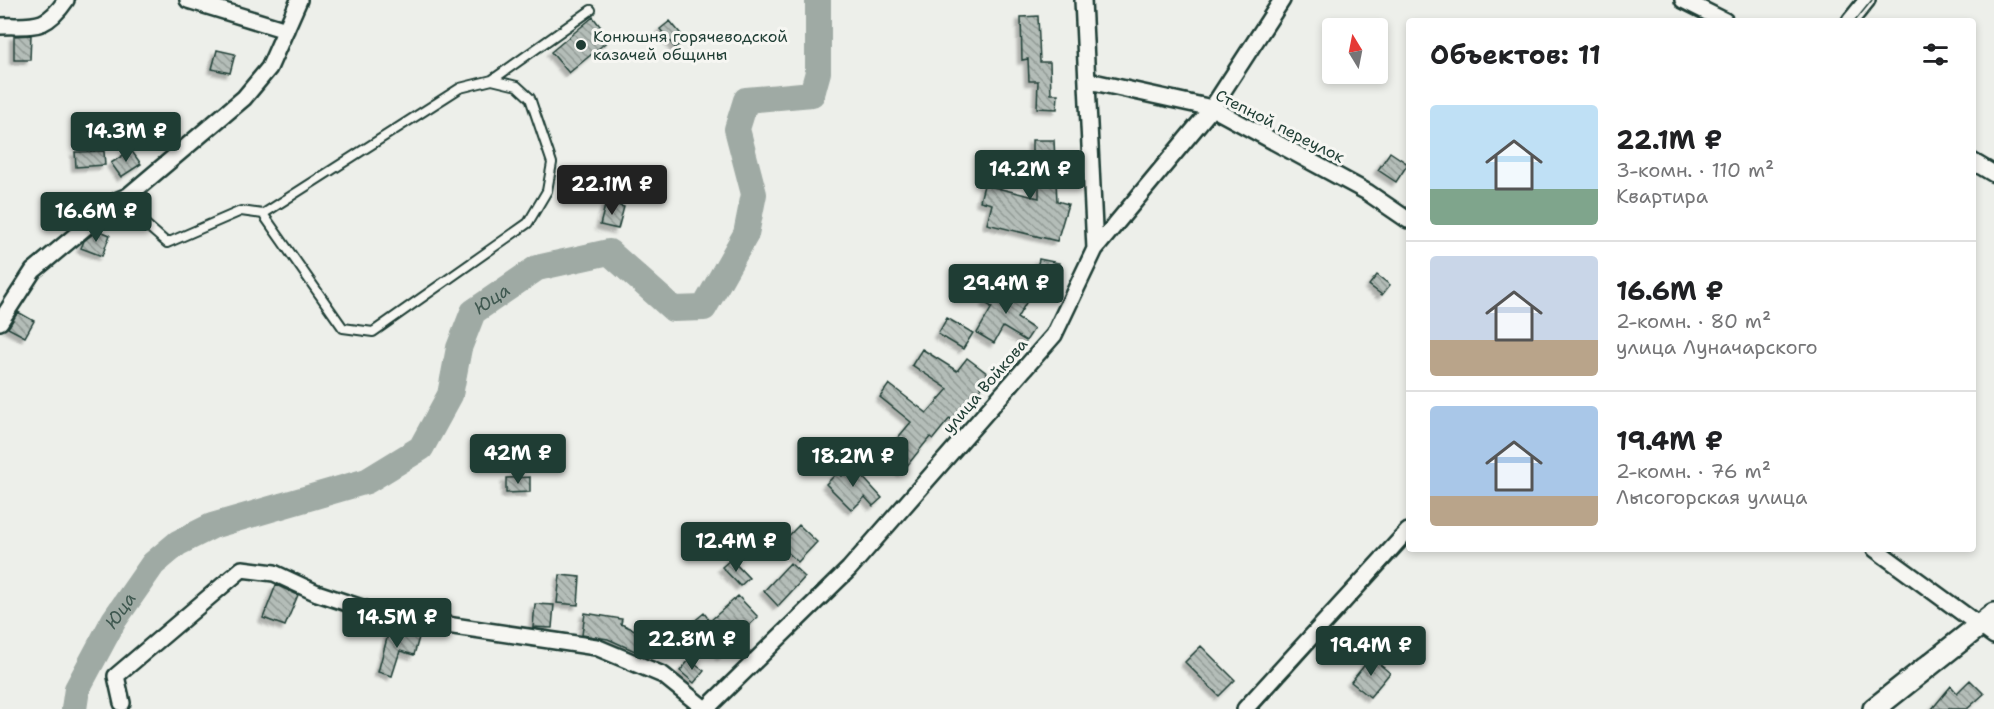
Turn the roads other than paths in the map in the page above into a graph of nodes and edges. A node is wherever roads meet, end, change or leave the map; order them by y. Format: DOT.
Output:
graph roads {
  1 [pos="66,0"];
  2 [pos="188,0"];
  3 [pos="299,0"];
  4 [pos="1083,0"];
  5 [pos="1282,0"];
  6 [pos="1683,0"];
  7 [pos="1867,0"];
  8 [pos="591,10"];
  9 [pos="1719,18"];
  10 [pos="1852,18"];
  11 [pos="0,26"];
  12 [pos="286,30"];
  13 [pos="492,81"];
  14 [pos="1089,81"];
  15 [pos="1212,108"];
  16 [pos="1976,163"];
  17 [pos="1994,174"];
  18 [pos="118,200"];
  19 [pos="263,214"];
  20 [pos="1406,219"];
  21 [pos="1095,249"];
  22 [pos="0,322"];
  23 [pos="1406,533"];
  24 [pos="1880,552"];
  25 [pos="1989,625"];
  26 [pos="122,703"];
  27 [pos="706,709"];
  28 [pos="1245,709"];
  29 [pos="1874,709"];
  1 -- 11 [label="street"];
  2 -- 12 [label="street"];
  3 -- 12 [label="street"];
  4 -- 14 [label="street, улица Войкова"];
  5 -- 15 [label="street"];
  6 -- 9 [label="street"];
  7 -- 10 [label="street"];
  8 -- 13 [label="lane"];
  12 -- 18 [label="street"];
  13 -- 19 [label="lane"];
  13 -- 19 [label="lane"];
  14 -- 15 [label="street, Степной переулок"];
  14 -- 21 [label="street, улица Войкова"];
  15 -- 20 [label="street, Степной переулок"];
  15 -- 21 [label="street"];
  16 -- 17 [label="street"];
  18 -- 19 [label="lane"];
  18 -- 22 [label="street"];
  21 -- 27 [label="street, улица Войкова"];
  23 -- 28 [label="street"];
  24 -- 25 [label="street"];
  25 -- 29 [label="main road"];
  26 -- 27 [label="street"];
}
